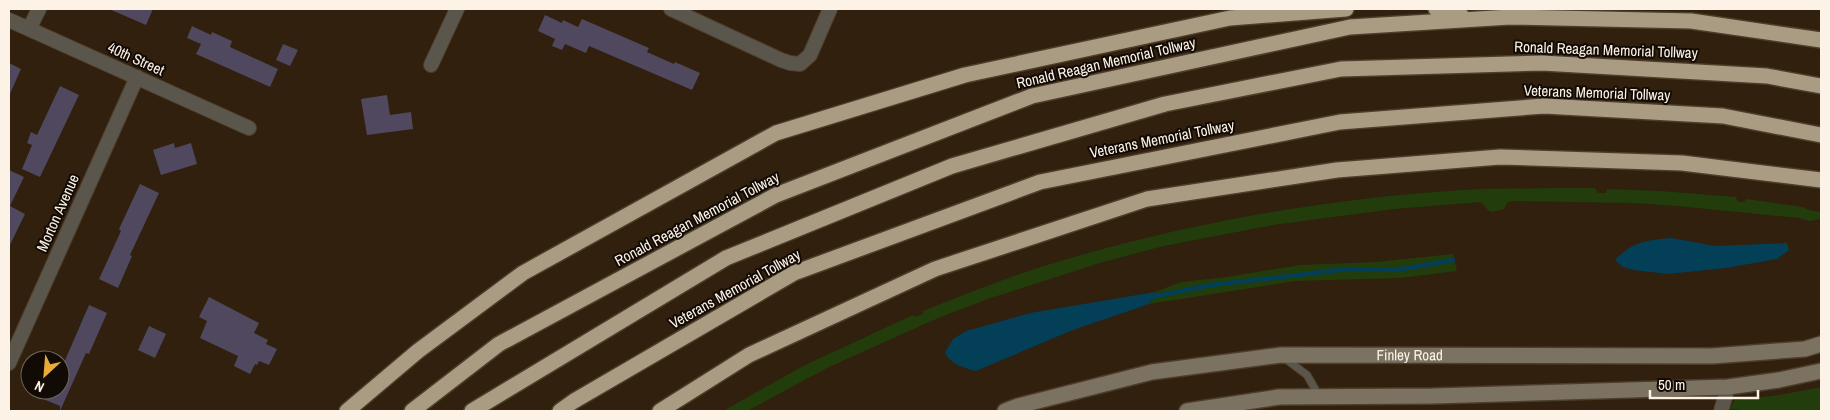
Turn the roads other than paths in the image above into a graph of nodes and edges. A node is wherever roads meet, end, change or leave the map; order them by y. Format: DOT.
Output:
graph roads {
  1 [pos="39,9"];
  2 [pos="457,9"];
  3 [pos="671,9"];
  4 [pos="830,9"];
  5 [pos="1346,9"];
  6 [pos="1436,9"];
  7 [pos="1477,19"];
  8 [pos="9,20"];
  9 [pos="30,29"];
  10 [pos="1821,40"];
  11 [pos="431,65"];
  12 [pos="137,77"];
  13 [pos="1821,86"];
  14 [pos="249,128"];
  15 [pos="1821,135"];
  16 [pos="1821,180"];
  17 [pos="1821,344"];
  18 [pos="1281,355"];
  19 [pos="9,363"];
  20 [pos="1821,372"];
  21 [pos="1728,387"];
  22 [pos="1319,397"];
  23 [pos="347,411"];
  24 [pos="412,411"];
  25 [pos="472,411"];
  26 [pos="560,411"];
  27 [pos="660,411"];
  28 [pos="1005,411"];
  29 [pos="1187,411"];
  30 [pos="1721,411"];
  1 -- 9 [label="street"];
  2 -- 11 [label="street"];
  3 -- 4 [label="street"];
  5 -- 23 [label="highway"];
  6 -- 7 [label="highway"];
  7 -- 10 [label="highway, Ronald Reagan Memorial Tollway"];
  7 -- 24 [label="highway, Ronald Reagan Memorial Tollway"];
  8 -- 9 [label="street, 40th Street"];
  9 -- 12 [label="street, 40th Street"];
  12 -- 14 [label="street, 40th Street"];
  12 -- 19 [label="street, Morton Avenue"];
  13 -- 25 [label="highway, Ronald Reagan Memorial Tollway"];
  15 -- 26 [label="highway, Veterans Memorial Tollway"];
  16 -- 27 [label="highway"];
  17 -- 18 [label="main road, Finley Road"];
  18 -- 22 [label="lane"];
  18 -- 28 [label="main road, Finley Road"];
  20 -- 21 [label="main road"];
  21 -- 22 [label="main road"];
  21 -- 30 [label="street"];
  22 -- 29 [label="main road"];
}
